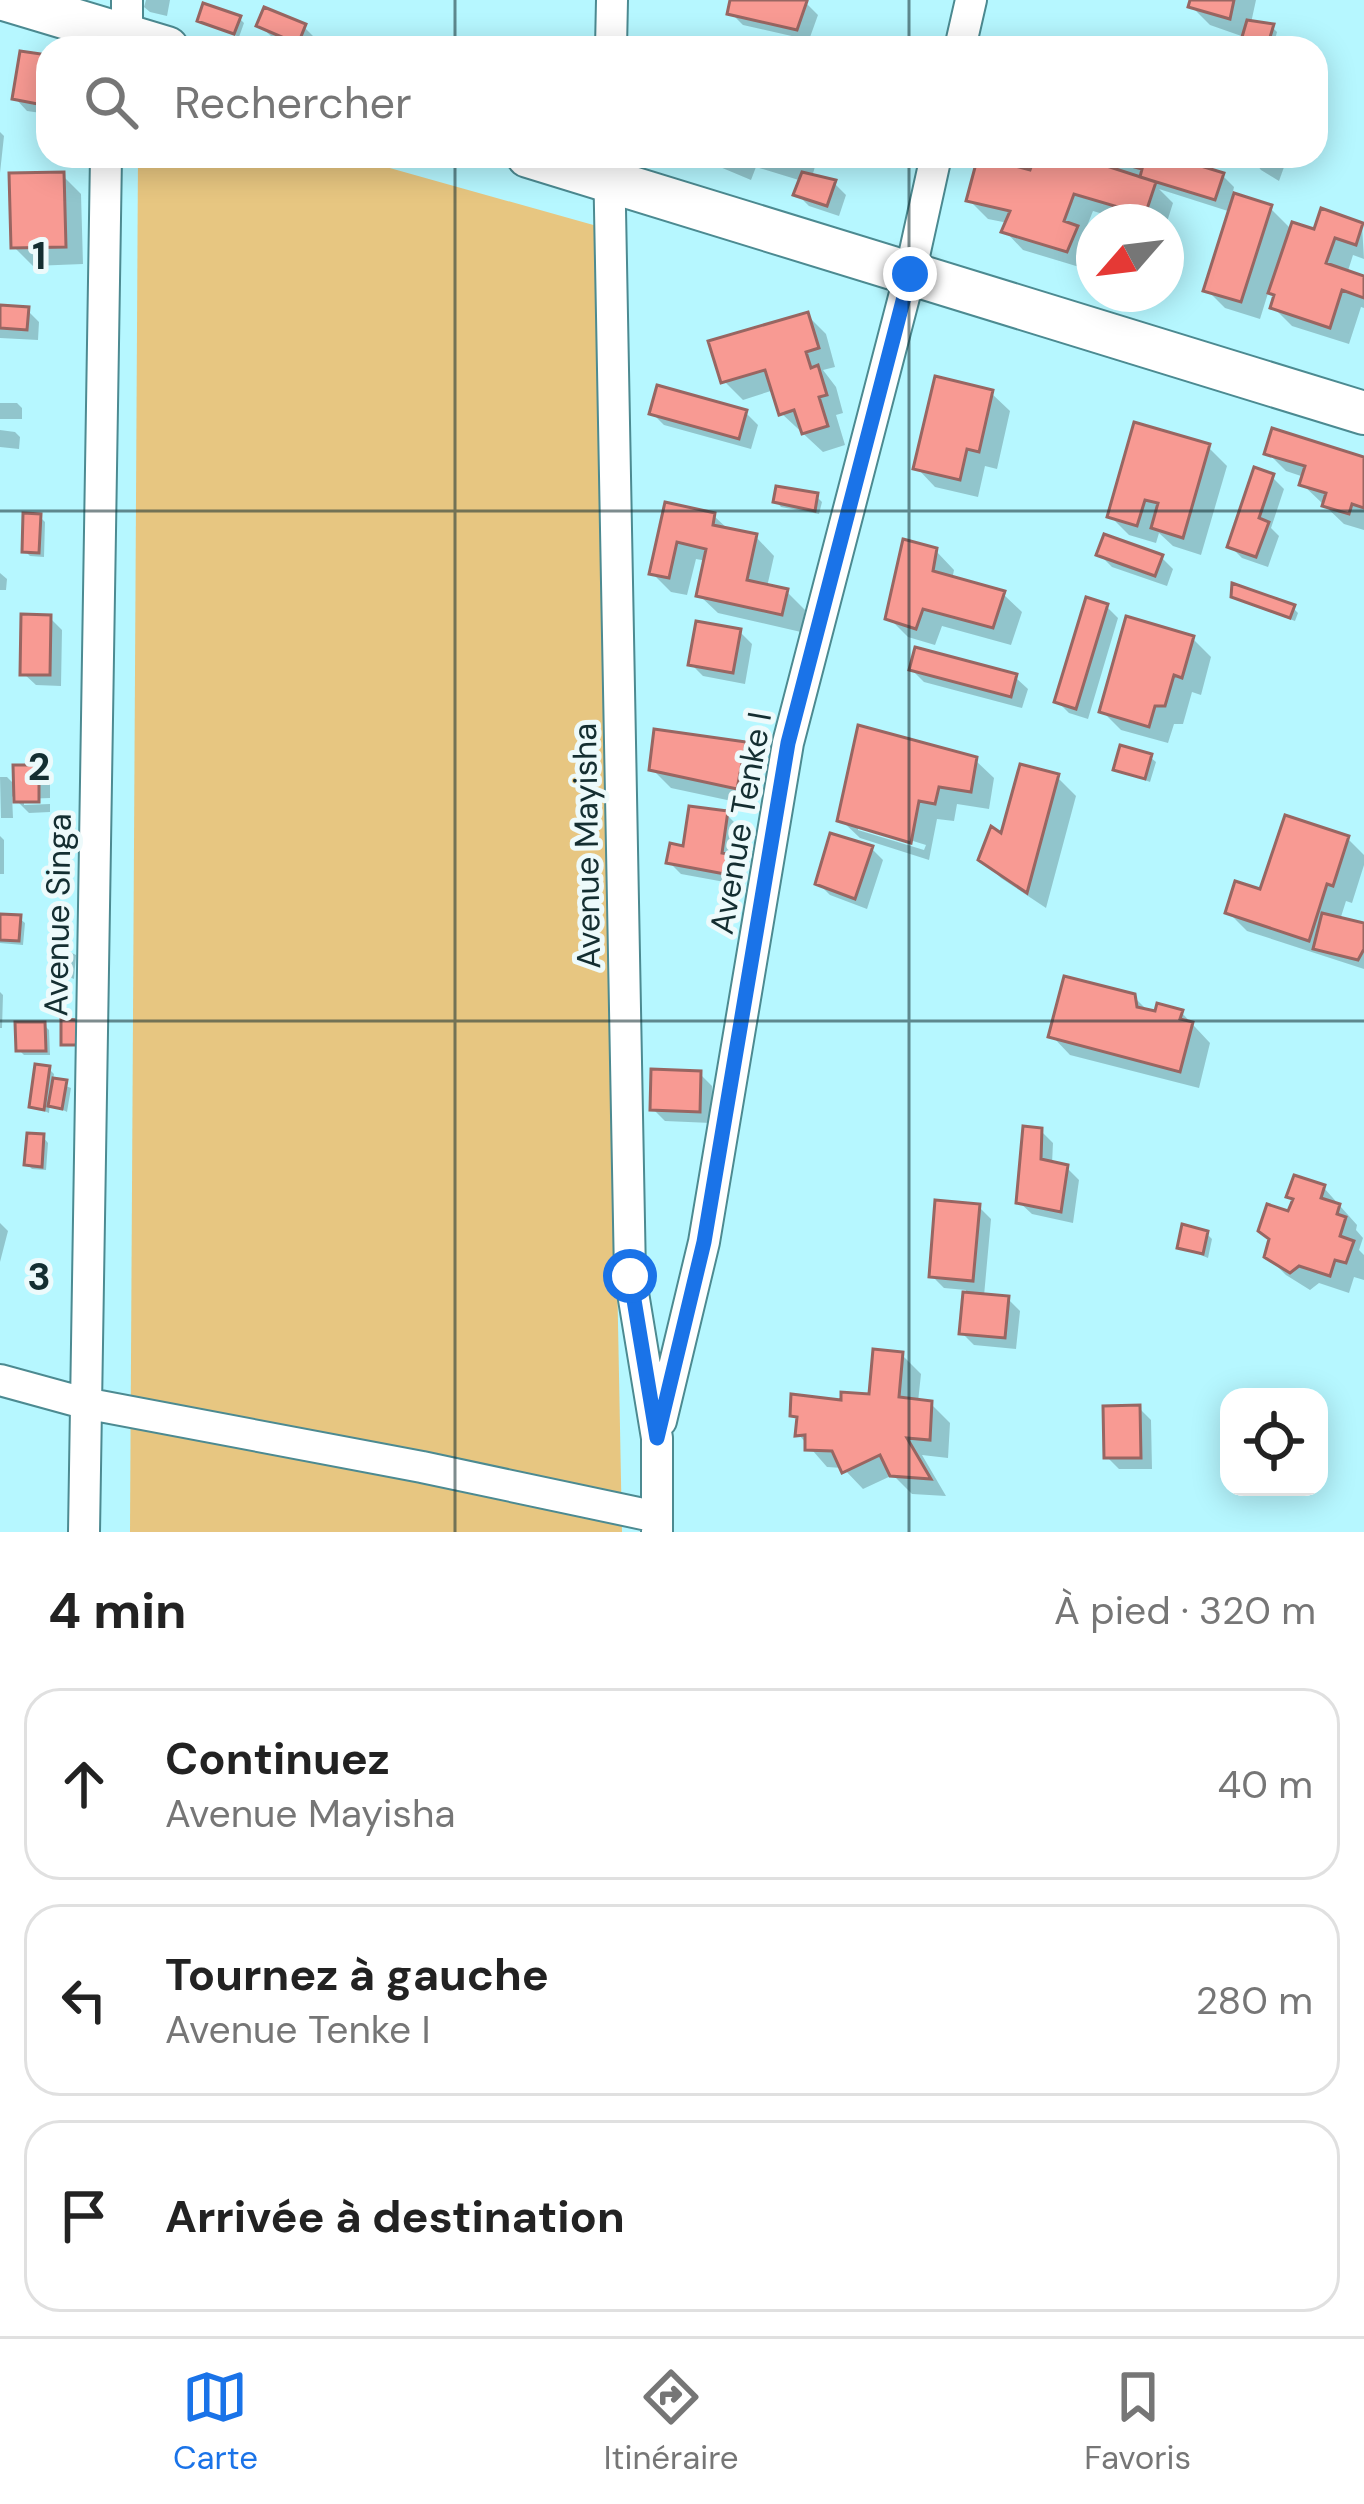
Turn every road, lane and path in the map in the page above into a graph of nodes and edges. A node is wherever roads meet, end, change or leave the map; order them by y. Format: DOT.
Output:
graph roads {
  1 [pos="7,0"];
  2 [pos="612,0"];
  3 [pos="971,0"];
  4 [pos="128,33"];
  5 [pos="611,36"];
  6 [pos="963,36"];
  7 [pos="106,168"];
  8 [pos="608,168"];
  9 [pos="933,168"];
  10 [pos="910,274"];
  11 [pos="1364,413"];
  12 [pos="0,1380"];
  13 [pos="84,1403"];
  14 [pos="657,1438"];
  15 [pos="657,1525"];
  16 [pos="84,1532"];
  1 -- 4 [label="street"];
  2 -- 5 [label="street"];
  3 -- 6 [label="street"];
  7 -- 13 [label="street, Avenue Singa"];
  8 -- 10 [label="street"];
  8 -- 14 [label="street, Avenue Mayisha"];
  9 -- 10 [label="street, Avenue Tenke I"];
  10 -- 11 [label="street"];
  10 -- 14 [label="street, Avenue Tenke I"];
  12 -- 13 [label="street"];
  13 -- 15 [label="street"];
  13 -- 16 [label="street, Avenue Singa"];
  14 -- 15 [label="street, Avenue Mayisha"];
}
